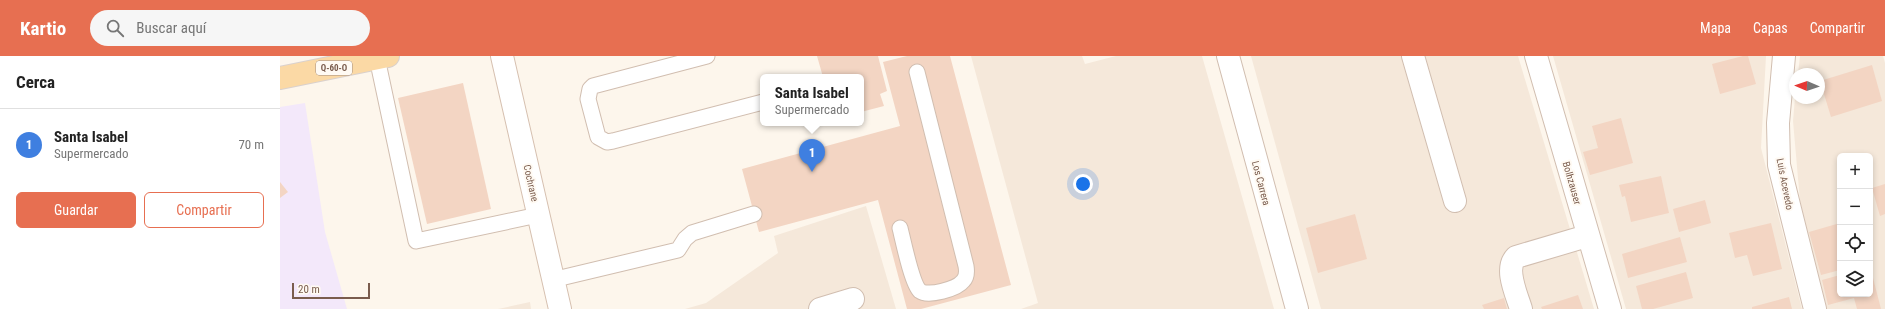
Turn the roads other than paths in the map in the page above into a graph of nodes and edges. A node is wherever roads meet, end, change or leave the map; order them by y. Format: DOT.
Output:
graph roads {
  1 [pos="502,56"];
  2 [pos="707,56"];
  3 [pos="1228,56"];
  4 [pos="1412,56"];
  5 [pos="1536,56"];
  6 [pos="1784,56"];
  7 [pos="383,57"];
  8 [pos="917,72"];
  9 [pos="280,78"];
  10 [pos="760,103"];
  11 [pos="1455,201"];
  12 [pos="754,214"];
  13 [pos="538,215"];
  14 [pos="900,228"];
  15 [pos="1587,236"];
  16 [pos="552,280"];
  17 [pos="853,298"];
  18 [pos="560,309"];
  19 [pos="820,309"];
  20 [pos="1297,309"];
  21 [pos="1521,309"];
  22 [pos="1610,309"];
  23 [pos="1815,309"];
  1 -- 13 [label="street, Cochrane"];
  2 -- 10 [label="lane"];
  3 -- 20 [label="street, Los Carrera"];
  4 -- 11 [label="street"];
  5 -- 15 [label="street, Bolhzauser"];
  6 -- 23 [label="street, Luis Acevedo"];
  7 -- 9 [label="main road, Q-60-O"];
  7 -- 13 [label="lane"];
  8 -- 14 [label="lane"];
  12 -- 16 [label="lane"];
  13 -- 16 [label="street, Cochrane"];
  15 -- 21 [label="street"];
  15 -- 22 [label="street, Bolhzauser"];
  16 -- 18 [label="street, Cochrane"];
  17 -- 19 [label="street"];
}
